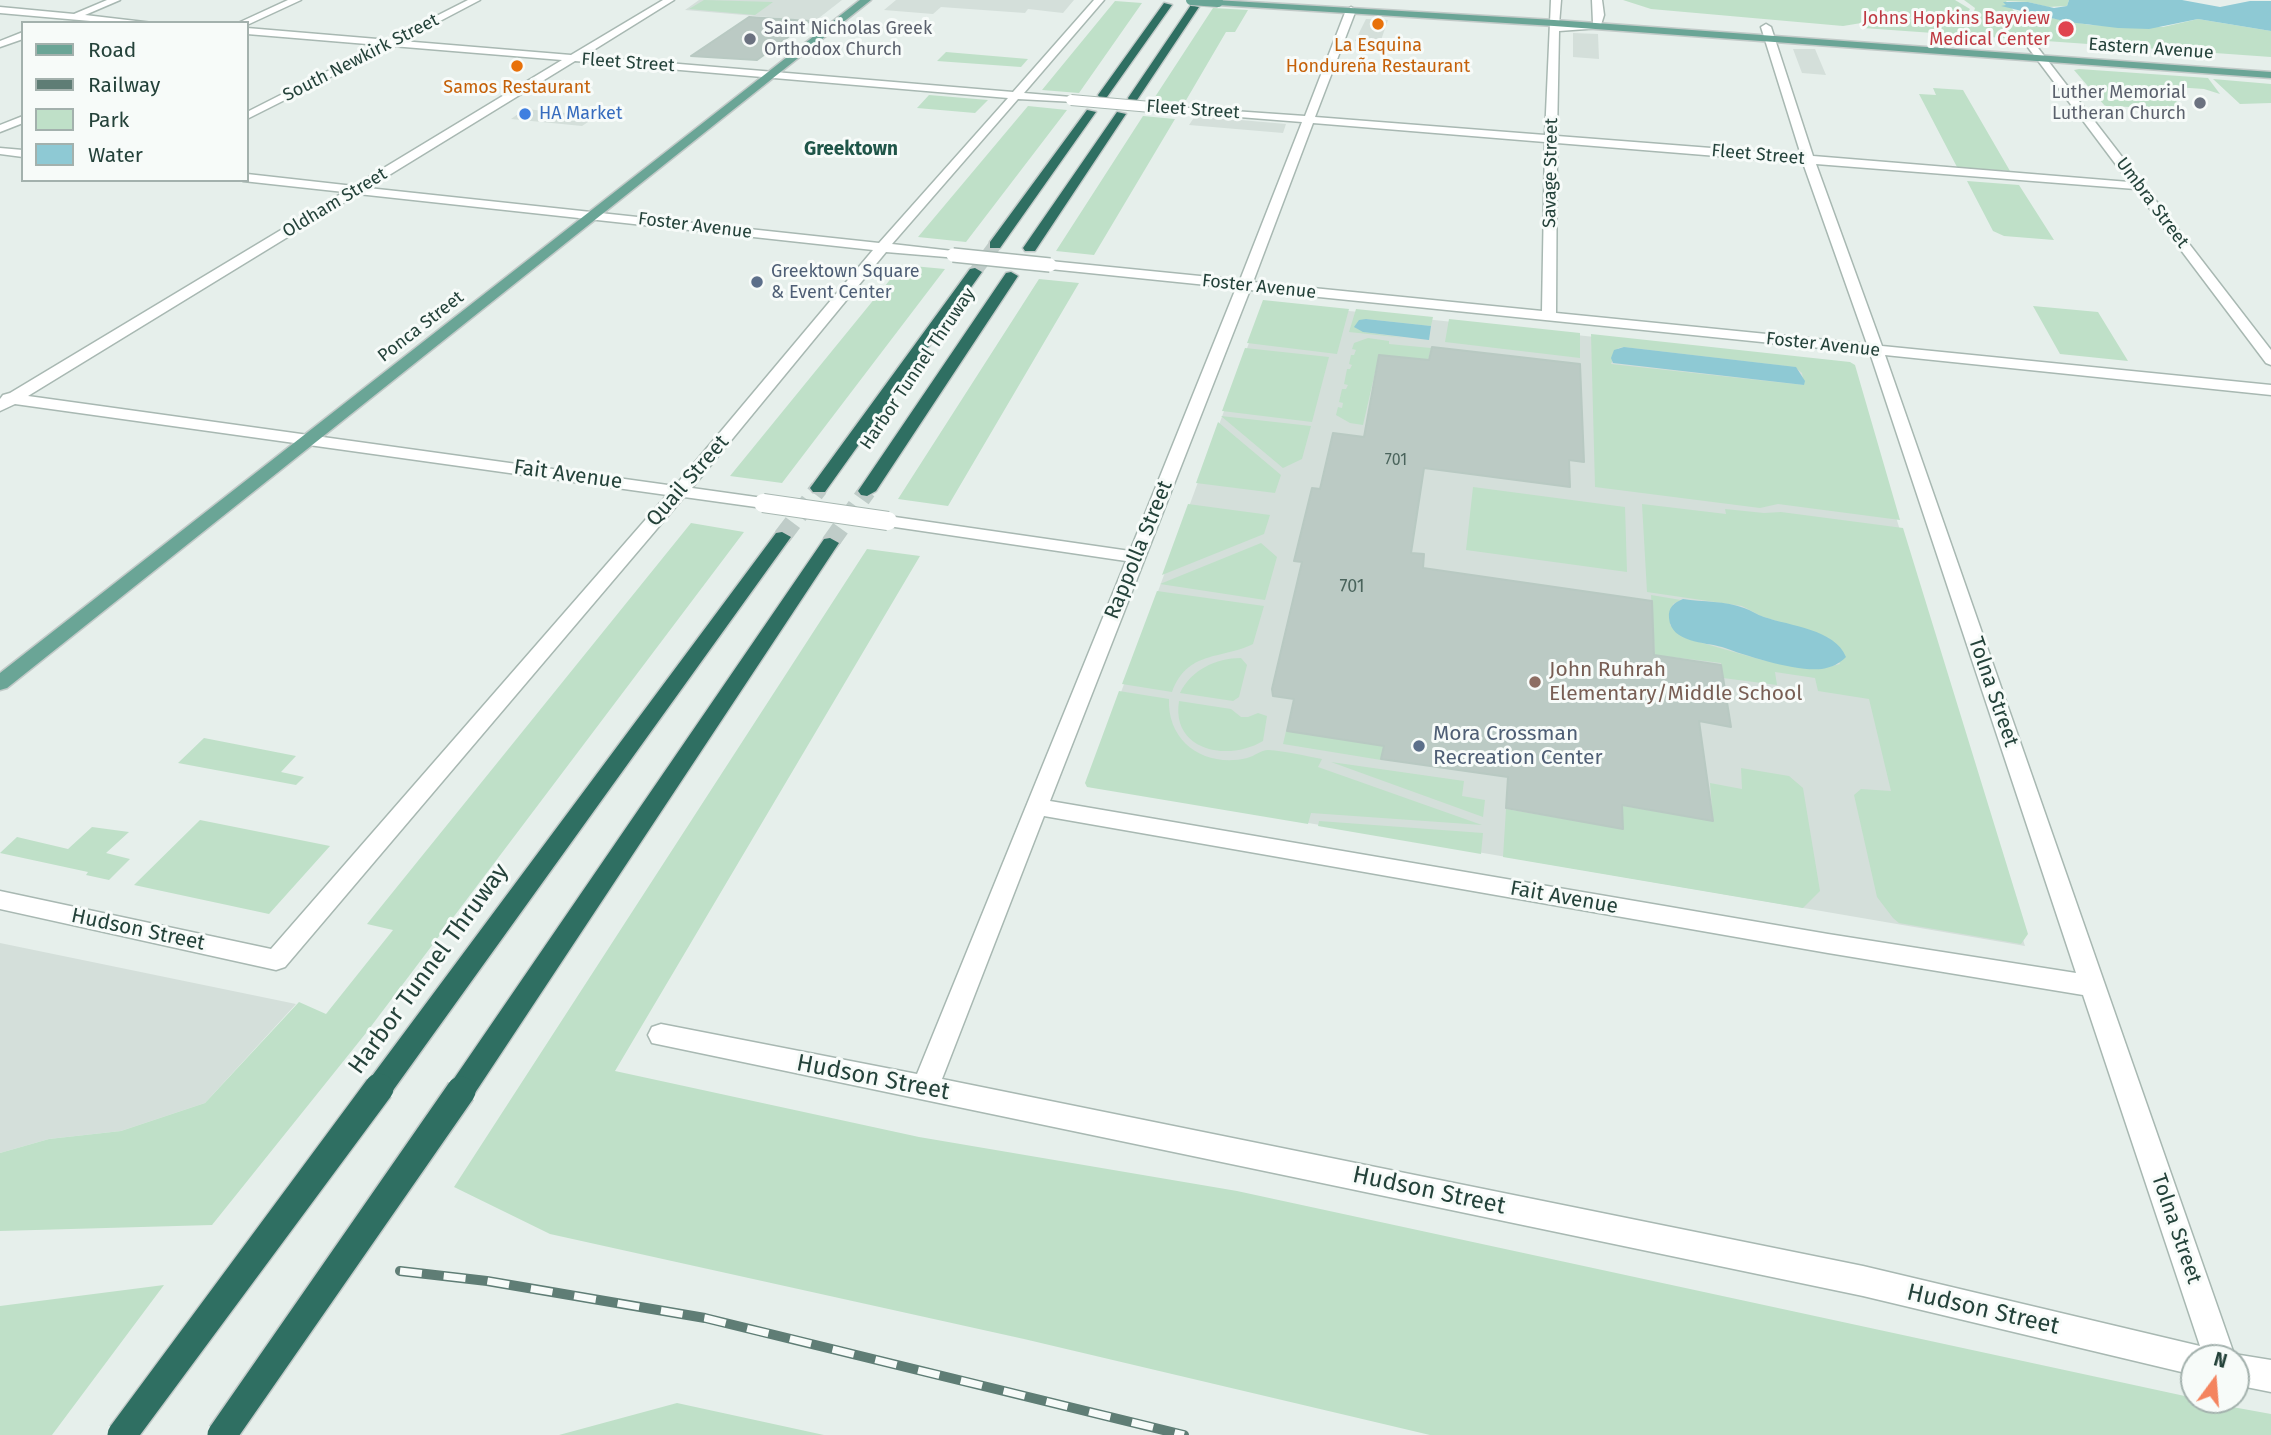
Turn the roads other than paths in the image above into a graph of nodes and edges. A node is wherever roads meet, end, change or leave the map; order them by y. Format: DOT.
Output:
graph roads {
  1 [pos="115,0"];
  2 [pos="296,0"];
  3 [pos="475,0"];
  4 [pos="669,0"];
  5 [pos="866,0"];
  6 [pos="1099,0"];
  7 [pos="1556,0"];
  8 [pos="1597,0"];
  9 [pos="1192,3"];
  10 [pos="1167,5"];
  11 [pos="1355,5"];
  12 [pos="0,10"];
  13 [pos="72,16"];
  14 [pos="60,21"];
  15 [pos="126,21"];
  16 [pos="248,21"];
  17 [pos="1554,21"];
  18 [pos="1598,21"];
  19 [pos="1778,28"];
  20 [pos="1816,30"];
  21 [pos="248,31"];
  22 [pos="1828,31"];
  23 [pos="1768,33"];
  24 [pos="1882,35"];
  25 [pos="21,36"];
  26 [pos="1909,37"];
  27 [pos="391,43"];
  28 [pos="0,44"];
  29 [pos="2025,45"];
  30 [pos="2042,58"];
  31 [pos="571,59"];
  32 [pos="2271,63"];
  33 [pos="772,75"];
  34 [pos="2271,75"];
  35 [pos="1017,95"];
  36 [pos="1103,95"];
  37 [pos="1133,98"];
  38 [pos="1091,112"];
  39 [pos="1121,114"];
  40 [pos="248,115"];
  41 [pos="1310,119"];
  42 [pos="21,120"];
  43 [pos="0,129"];
  44 [pos="1552,138"];
  45 [pos="0,151"];
  46 [pos="21,154"];
  47 [pos="1808,159"];
  48 [pos="248,178"];
  49 [pos="2139,186"];
  50 [pos="357,190"];
  51 [pos="594,215"];
  52 [pos="995,245"];
  53 [pos="883,247"];
  54 [pos="1030,248"];
  55 [pos="975,272"];
  56 [pos="1011,276"];
  57 [pos="1244,286"];
  58 [pos="1549,317"];
  59 [pos="1877,350"];
  60 [pos="2271,360"];
  61 [pos="2271,390"];
  62 [pos="4,400"];
  63 [pos="311,439"];
  64 [pos="818,488"];
  65 [pos="680,491"];
  66 [pos="867,491"];
  67 [pos="782,537"];
  68 [pos="830,543"];
  69 [pos="1136,557"];
  70 [pos="0,683"];
  71 [pos="1037,807"];
  72 [pos="0,900"];
  73 [pos="276,960"];
  74 [pos="2092,986"];
  75 [pos="661,1035"];
  76 [pos="925,1088"];
  77 [pos="2215,1344"];
  78 [pos="2180,1356"];
  79 [pos="2250,1372"];
  80 [pos="2271,1376"];
  81 [pos="122,1435"];
  82 [pos="222,1435"];
  1 -- 13 [label="street"];
  2 -- 16 [label="street"];
  3 -- 27 [label="street, South Newkirk Street"];
  4 -- 31 [label="street, Oldham Street"];
  5 -- 33 [label="main road, Ponca Street"];
  6 -- 35 [label="street, Quail Street"];
  7 -- 17 [label="street, Savage Street"];
  8 -- 18 [label="street"];
  9 -- 11 [label="main road, Eastern Avenue, bridge"];
  9 -- 37 [label="highway"];
  10 -- 36 [label="highway"];
  11 -- 17 [label="main road, Eastern Avenue"];
  11 -- 41 [label="street, Rappolla Street"];
  12 -- 13 [label="street"];
  13 -- 14 [label="street"];
  13 -- 15 [label="street"];
  17 -- 18 [label="street"];
  17 -- 18 [label="main road, Eastern Avenue"];
  17 -- 44 [label="street, Savage Street"];
  18 -- 23 [label="main road, Eastern Avenue"];
  19 -- 23 [label="main road, Eastern Avenue"];
  20 -- 22 [label="main road"];
  21 -- 27 [label="street, Fleet Street"];
  23 -- 30 [label="main road, Eastern Avenue"];
  23 -- 47 [label="street, Tolna Street"];
  24 -- 26 [label="main road"];
  25 -- 28 [label="street"];
  27 -- 31 [label="street, Fleet Street"];
  27 -- 40 [label="street, South Newkirk Street"];
  29 -- 30 [label="street, Umbra Street"];
  29 -- 32 [label="main road, Eastern Avenue"];
  30 -- 34 [label="main road, Eastern Avenue"];
  30 -- 49 [label="street, Umbra Street"];
  31 -- 33 [label="street, Fleet Street"];
  31 -- 50 [label="street, Oldham Street"];
  33 -- 35 [label="street, Fleet Street"];
  33 -- 51 [label="main road, Ponca Street"];
  35 -- 41 [label="street, Fleet Street, bridge"];
  35 -- 53 [label="street, Quail Street"];
  38 -- 52 [label="highway"];
  39 -- 54 [label="highway"];
  41 -- 44 [label="street, Fleet Street"];
  41 -- 57 [label="street, Rappolla Street"];
  42 -- 43 [label="street"];
  44 -- 47 [label="street, Fleet Street"];
  44 -- 58 [label="street, Savage Street"];
  45 -- 46 [label="street"];
  47 -- 49 [label="street, Fleet Street"];
  47 -- 59 [label="street, Tolna Street"];
  48 -- 50 [label="street, Foster Avenue"];
  49 -- 60 [label="street, Umbra Street"];
  50 -- 51 [label="street, Foster Avenue"];
  50 -- 62 [label="street, Oldham Street"];
  51 -- 53 [label="street, Foster Avenue"];
  51 -- 63 [label="main road, Ponca Street"];
  53 -- 57 [label="street, Foster Avenue, bridge"];
  53 -- 65 [label="street, Quail Street"];
  55 -- 64 [label="highway, Harbor Tunnel Thruway"];
  56 -- 66 [label="highway, Harbor Tunnel Thruway"];
  57 -- 58 [label="street, Foster Avenue"];
  57 -- 69 [label="street, Rappolla Street"];
  58 -- 59 [label="street, Foster Avenue"];
  59 -- 61 [label="street, Foster Avenue"];
  59 -- 74 [label="street, Tolna Street"];
  62 -- 63 [label="street, Fait Avenue"];
  63 -- 65 [label="street, Fait Avenue"];
  63 -- 70 [label="main road, Ponca Street"];
  65 -- 69 [label="street, Fait Avenue, bridge"];
  65 -- 73 [label="street, Quail Street"];
  67 -- 81 [label="highway, Harbor Tunnel Thruway, bridge"];
  68 -- 82 [label="highway, bridge"];
  69 -- 71 [label="street, Rappolla Street"];
  71 -- 74 [label="street, Fait Avenue"];
  71 -- 76 [label="street, Rappolla Street"];
  72 -- 73 [label="street, Hudson Street"];
  74 -- 77 [label="street, Tolna Street"];
  75 -- 76 [label="street, Hudson Street"];
  76 -- 78 [label="street, Hudson Street"];
  79 -- 80 [label="street"];
}
